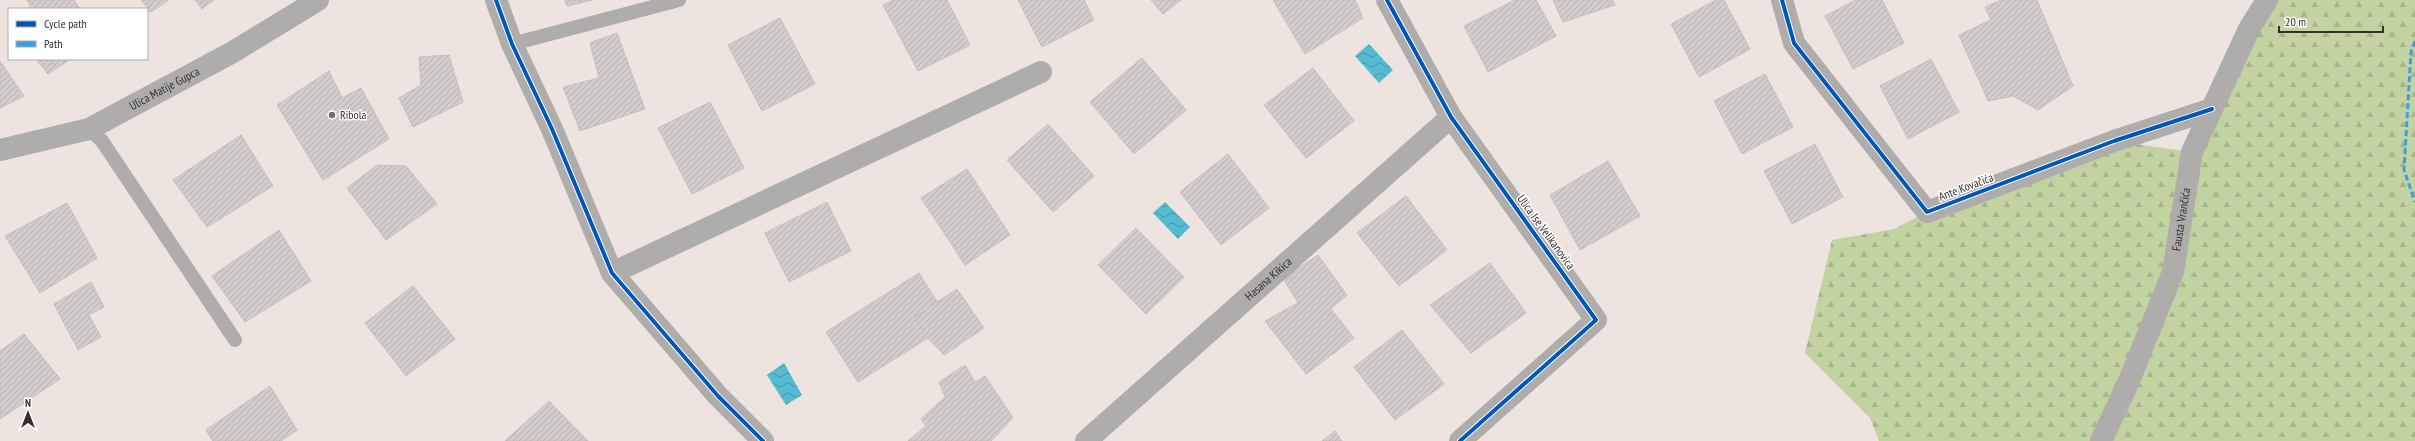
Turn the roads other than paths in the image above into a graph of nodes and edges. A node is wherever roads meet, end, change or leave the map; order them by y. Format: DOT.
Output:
graph roads {
  1 [pos="318,0"];
  2 [pos="496,0"];
  3 [pos="679,0"];
  4 [pos="1387,0"];
  5 [pos="1782,0"];
  6 [pos="2267,0"];
  7 [pos="512,44"];
  8 [pos="1041,72"];
  9 [pos="2212,109"];
  10 [pos="1451,117"];
  11 [pos="89,129"];
  12 [pos="0,150"];
  13 [pos="612,273"];
  14 [pos="235,340"];
  15 [pos="763,441"];
  16 [pos="1086,441"];
  17 [pos="1460,441"];
  18 [pos="2101,441"];
  1 -- 11 [label="street, Ulica Matije Gupca"];
  2 -- 7 [label="street"];
  3 -- 7 [label="lane"];
  4 -- 10 [label="street, Ulica Ise Velikanovica"];
  5 -- 9 [label="street, Ante Kovačića"];
  6 -- 9 [label="street, Fausta Vrančića"];
  7 -- 13 [label="street"];
  8 -- 13 [label="street"];
  9 -- 18 [label="street, Fausta Vrančića"];
  10 -- 16 [label="street, Hasana Kikica"];
  10 -- 17 [label="street, Ulica Ise Velikanovica"];
  11 -- 12 [label="street, Ulica Matije Gupca"];
  11 -- 14 [label="lane"];
  13 -- 15 [label="street"];
}
